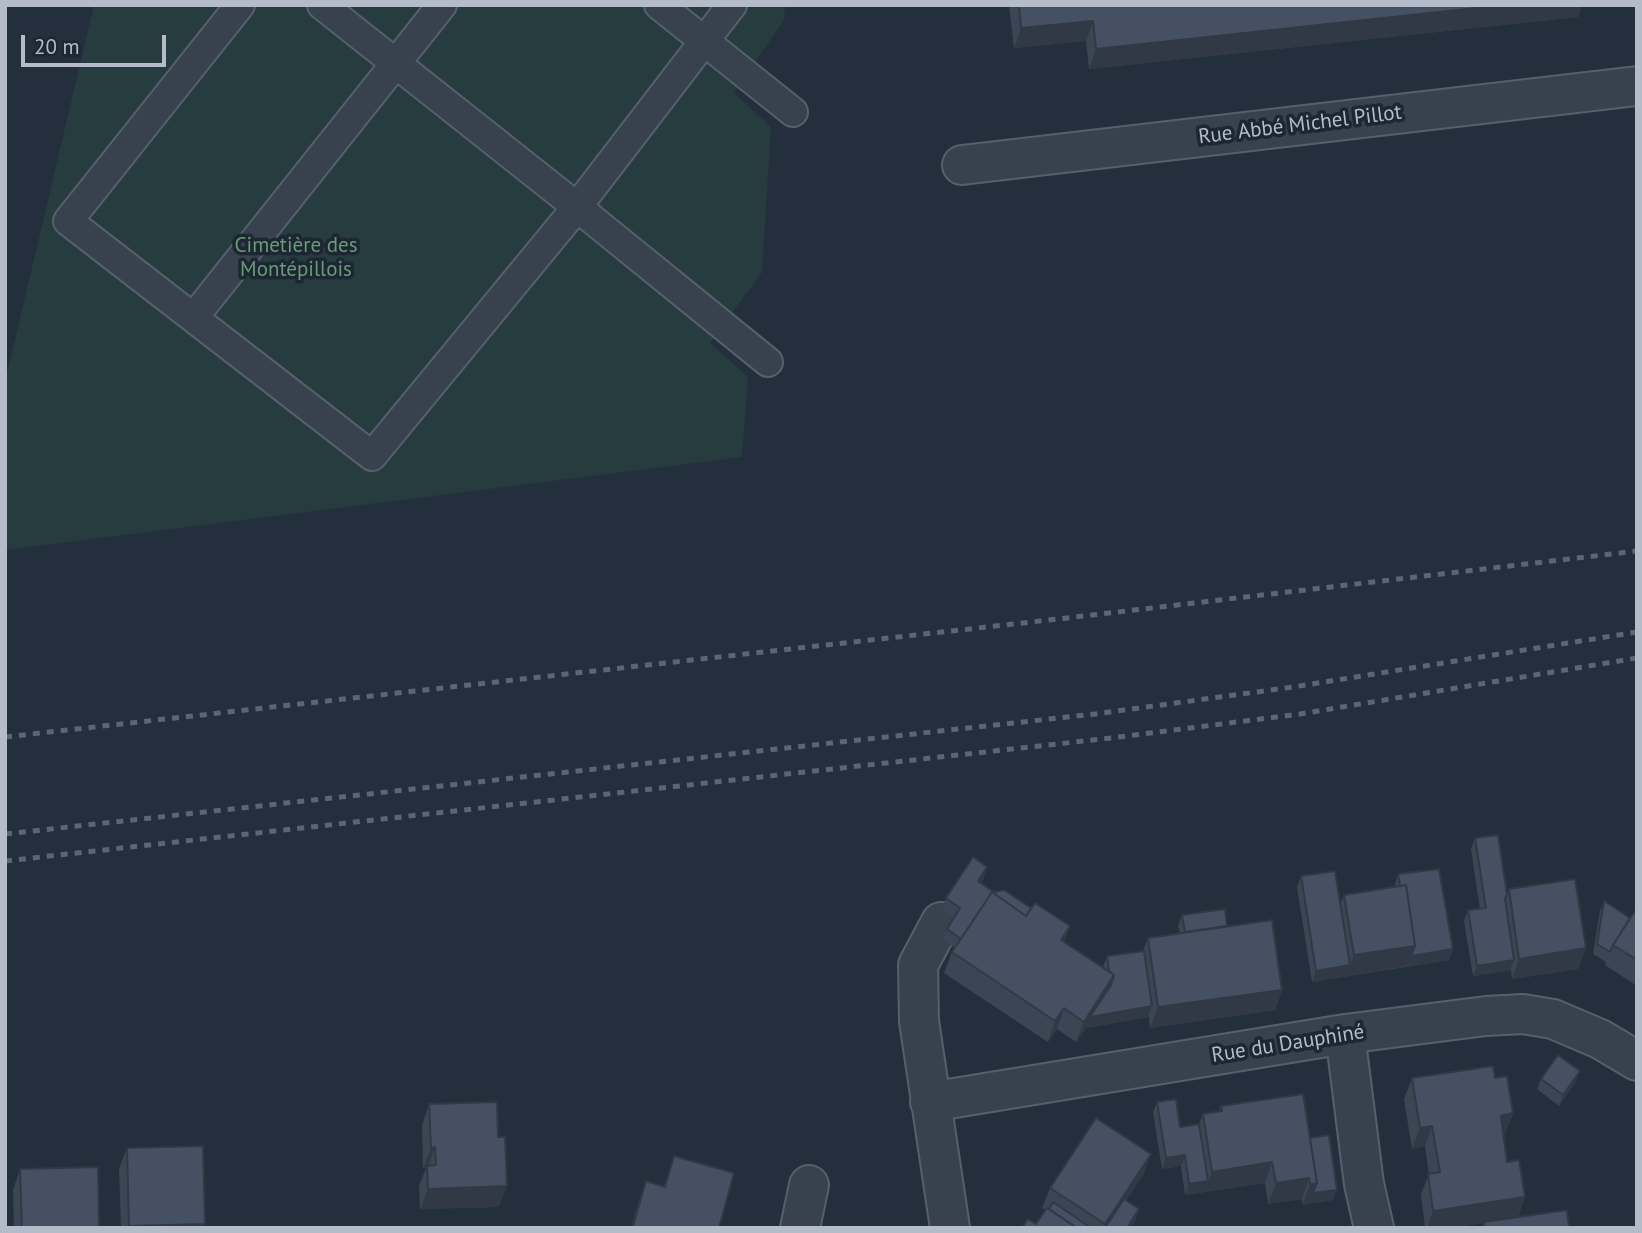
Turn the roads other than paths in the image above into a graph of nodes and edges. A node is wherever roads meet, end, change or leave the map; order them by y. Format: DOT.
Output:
graph roads {
  1 [pos="240,5"];
  2 [pos="321,5"];
  3 [pos="442,5"];
  4 [pos="659,5"];
  5 [pos="732,5"];
  6 [pos="704,41"];
  7 [pos="395,64"];
  8 [pos="1637,86"];
  9 [pos="793,112"];
  10 [pos="962,165"];
  11 [pos="577,207"];
  12 [pos="194,317"];
  13 [pos="768,362"];
  14 [pos="941,922"];
  15 [pos="1345,1034"];
  16 [pos="1637,1061"];
  17 [pos="930,1102"];
  18 [pos="809,1185"];
  19 [pos="800,1228"];
  20 [pos="950,1228"];
  21 [pos="1374,1228"];
  1 -- 12 [label="lane"];
  2 -- 7 [label="lane"];
  3 -- 7 [label="lane"];
  4 -- 6 [label="lane"];
  5 -- 6 [label="lane"];
  6 -- 9 [label="lane"];
  6 -- 11 [label="lane"];
  7 -- 11 [label="lane"];
  7 -- 12 [label="lane"];
  8 -- 10 [label="street, Rue Abbé Michel Pillot"];
  11 -- 12 [label="lane"];
  11 -- 13 [label="lane"];
  14 -- 17 [label="street"];
  15 -- 16 [label="street, Rue du Dauphiné"];
  15 -- 17 [label="street, Rue du Dauphiné"];
  15 -- 21 [label="street"];
  17 -- 20 [label="street"];
  18 -- 19 [label="street"];
}
